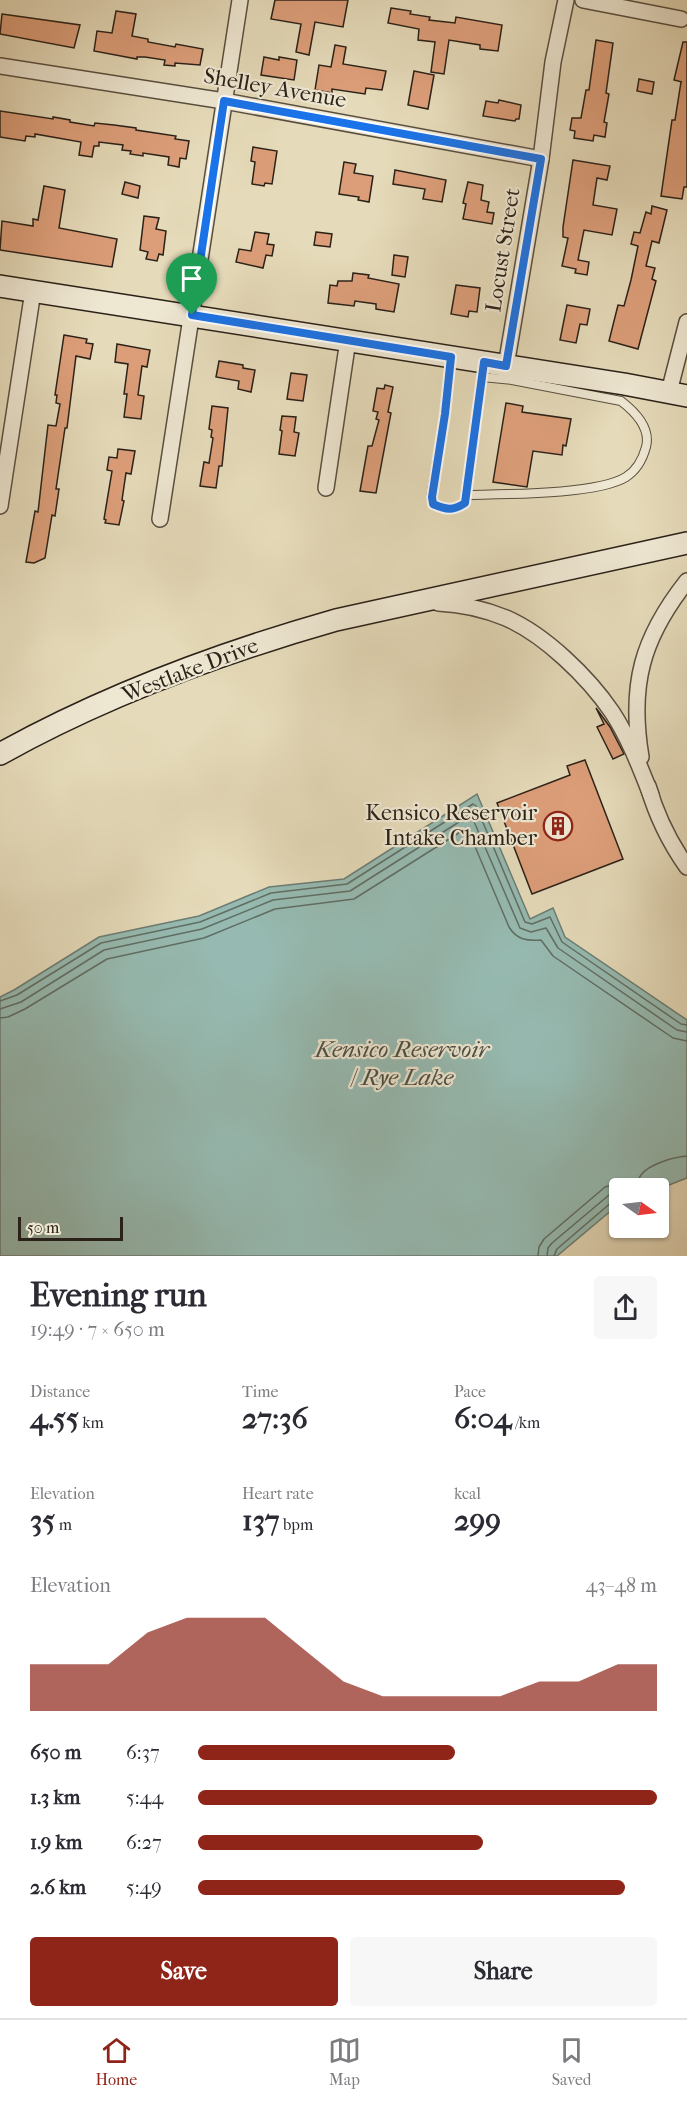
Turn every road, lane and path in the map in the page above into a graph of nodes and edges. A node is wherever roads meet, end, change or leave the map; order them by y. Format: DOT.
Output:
graph roads {
  1 [pos="240,0"];
  2 [pos="566,0"];
  3 [pos="583,0"];
  4 [pos="681,19"];
  5 [pos="0,66"];
  6 [pos="224,101"];
  7 [pos="541,159"];
  8 [pos="0,286"];
  9 [pos="33,291"];
  10 [pos="192,315"];
  11 [pos="687,322"];
  12 [pos="348,340"];
  13 [pos="451,357"];
  14 [pos="506,366"];
  15 [pos="483,370"];
  16 [pos="678,394"];
  17 [pos="326,488"];
  18 [pos="466,495"];
  19 [pos="0,506"];
  20 [pos="160,519"];
  21 [pos="687,543"];
  22 [pos="687,581"];
  23 [pos="388,609"];
  24 [pos="0,754"];
  25 [pos="651,795"];
  26 [pos="687,867"];
  1 -- 6 [label="street"];
  2 -- 7 [label="street, Locust Street"];
  3 -- 4 [label="street"];
  5 -- 6 [label="street, Shelley Avenue"];
  6 -- 7 [label="street, Shelley Avenue"];
  6 -- 10 [label="street"];
  7 -- 14 [label="street, Locust Street"];
  8 -- 9 [label="street"];
  9 -- 10 [label="street"];
  9 -- 19 [label="street"];
  10 -- 12 [label="street"];
  10 -- 20 [label="street"];
  11 -- 16 [label="street"];
  12 -- 13 [label="street"];
  12 -- 17 [label="street"];
  13 -- 15 [label="street"];
  13 -- 18 [label="lane"];
  14 -- 15 [label="street"];
  14 -- 16 [label="street"];
  15 -- 18 [label="lane"];
  15 -- 18 [label="lane"];
  21 -- 23 [label="street, Westlake Drive"];
  22 -- 25 [label="street, Westlake Drive"];
  23 -- 24 [label="street, Westlake Drive"];
  23 -- 25 [label="street, Westlake Drive"];
  25 -- 26 [label="street, Westlake Drive"];
}
